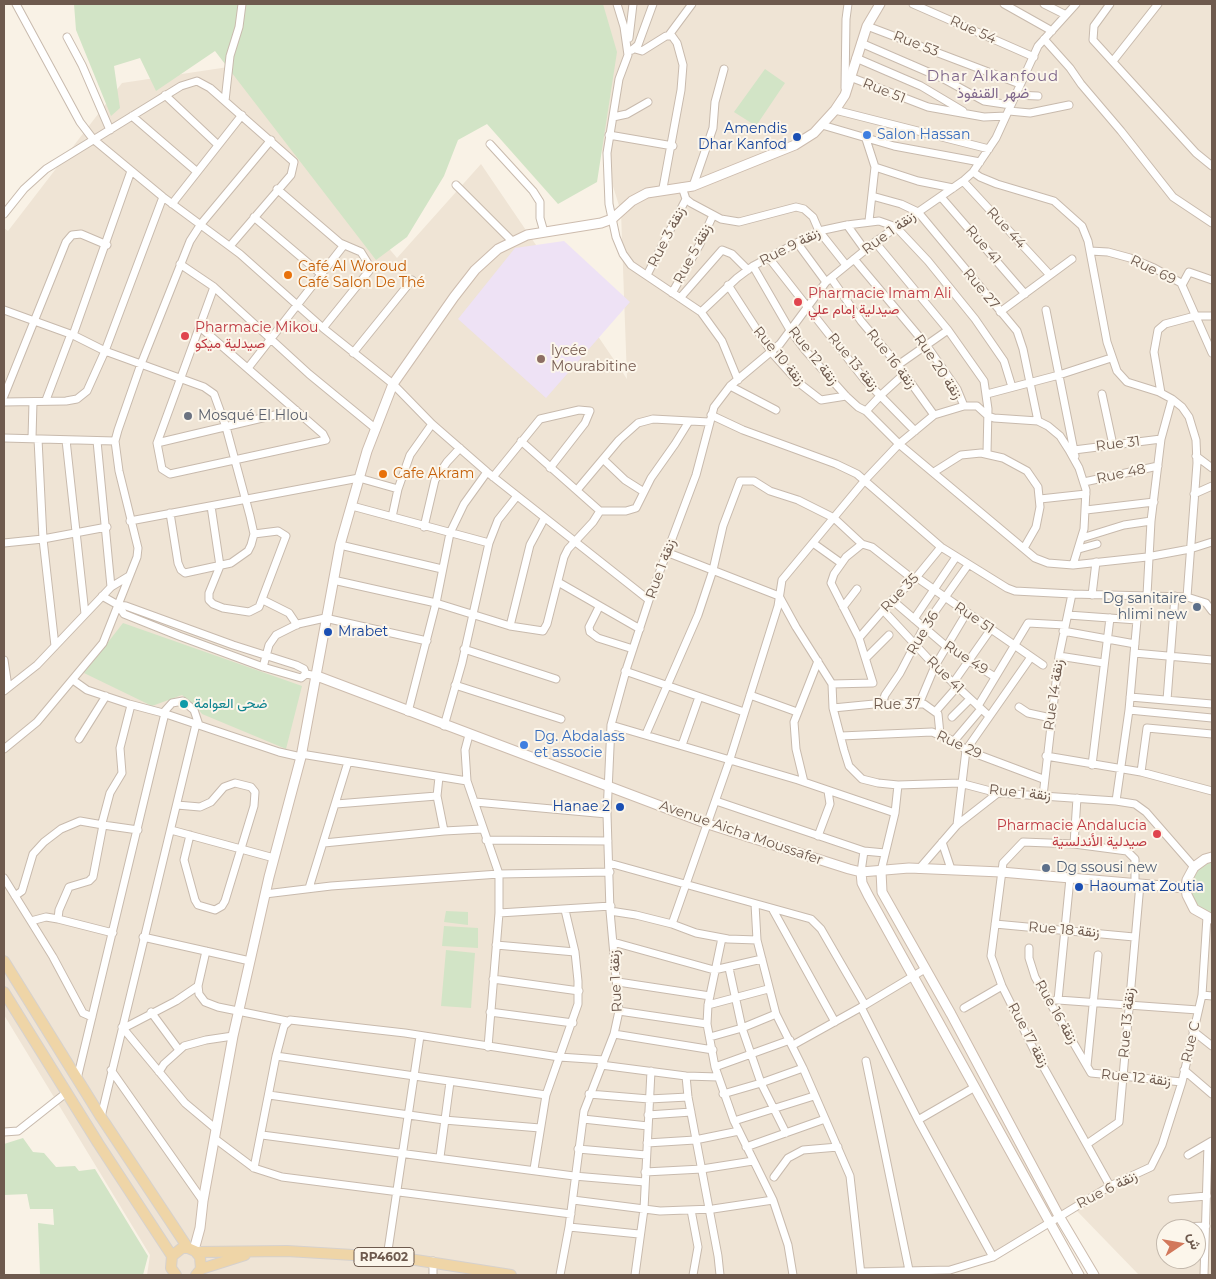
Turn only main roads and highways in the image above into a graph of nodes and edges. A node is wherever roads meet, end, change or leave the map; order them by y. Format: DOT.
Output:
graph roads {
  1 [pos="4,961"];
  2 [pos="4,992"];
  3 [pos="193,1250"];
  4 [pos="256,1252"];
  5 [pos="172,1256"];
  6 [pos="200,1272"];
  7 [pos="171,1273"];
  8 [pos="511,1275"];
  1 -- 3 [label="main road"];
  2 -- 5 [label="main road"];
  3 -- 4 [label="main road, RP4602"];
  3 -- 5 [label="main road, RP4602"];
  3 -- 6 [label="main road, RP4602"];
  4 -- 6 [label="main road, RP4602"];
  4 -- 8 [label="main road, RP4602"];
  5 -- 7 [label="main road"];
}
